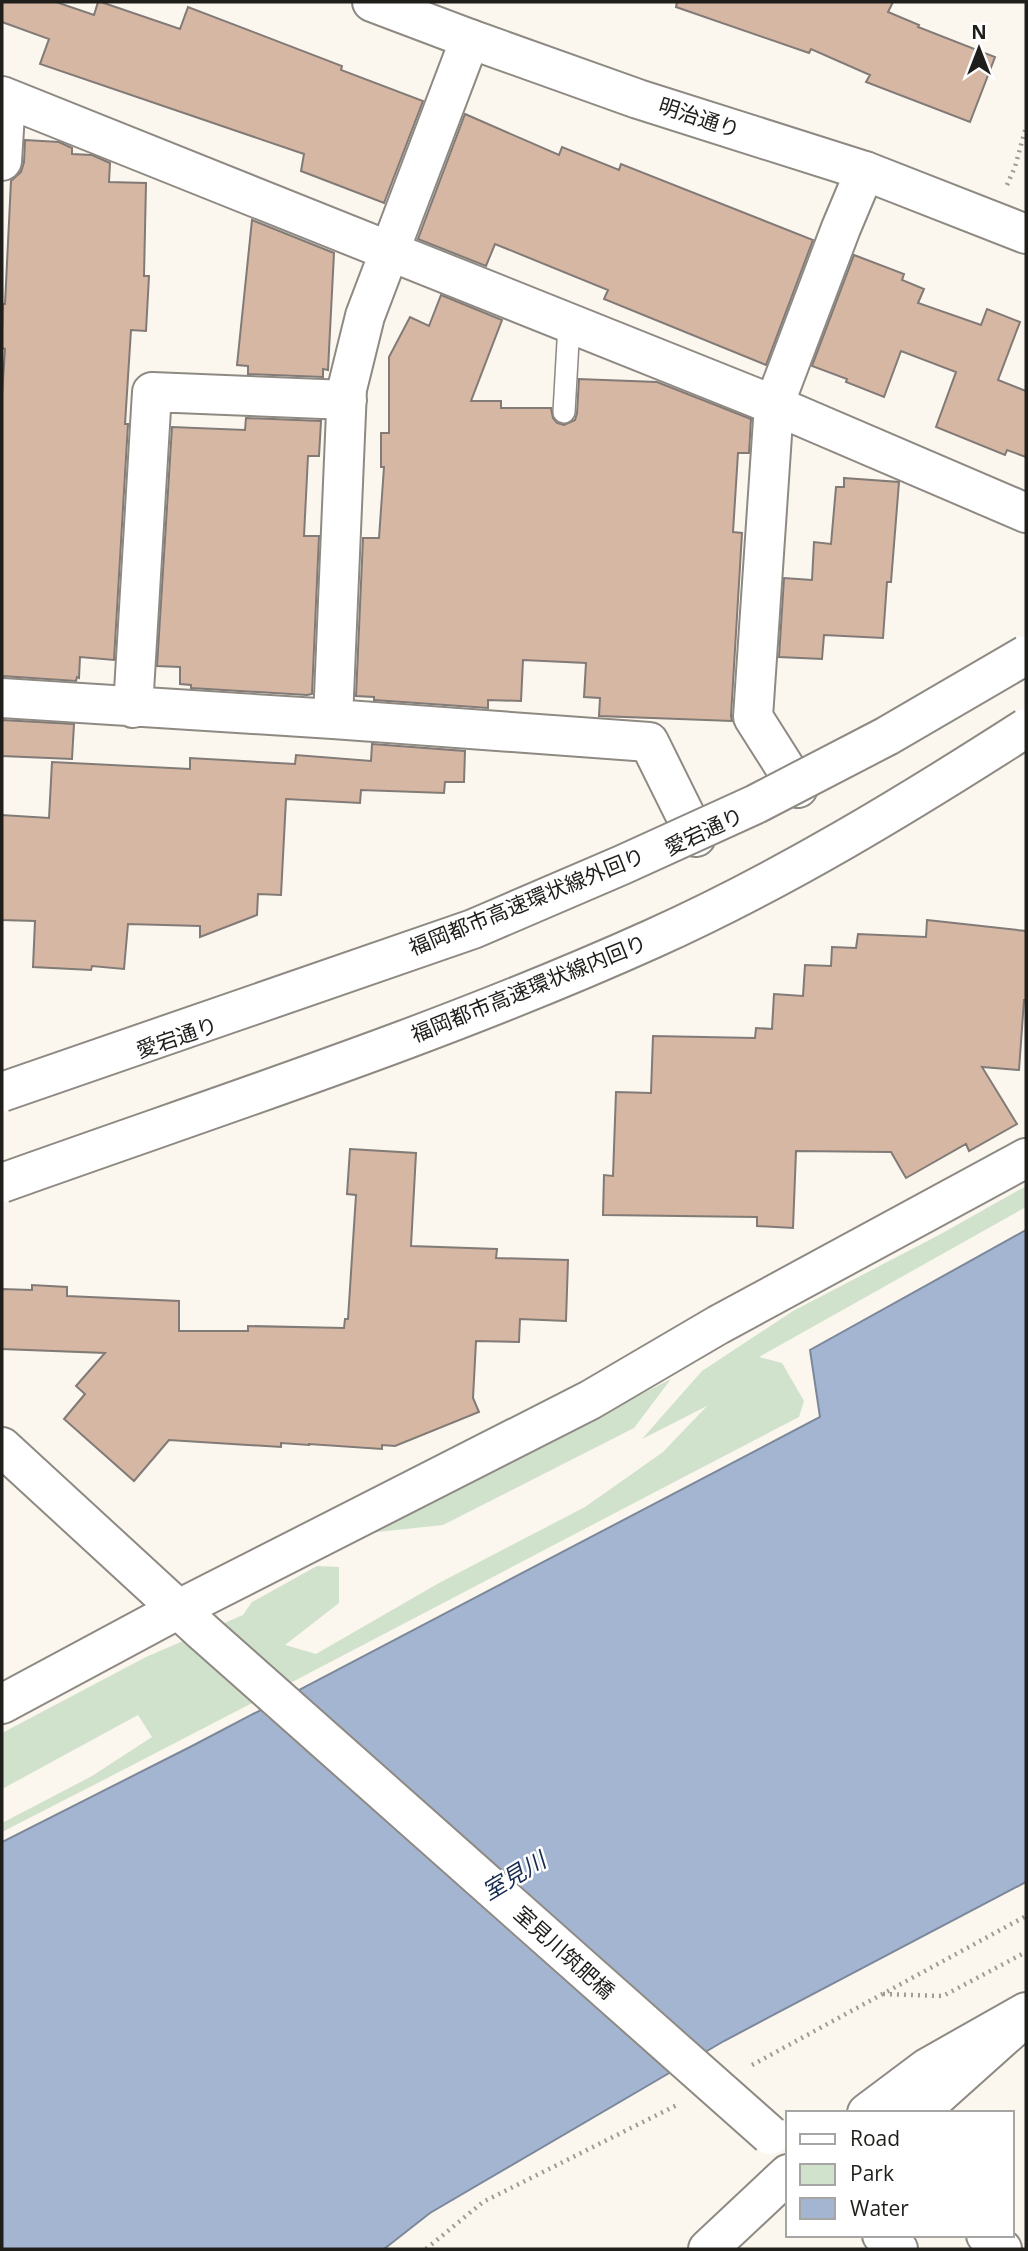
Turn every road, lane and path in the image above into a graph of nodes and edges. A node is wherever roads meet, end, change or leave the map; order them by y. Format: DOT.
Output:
graph roads {
  1 [pos="372,2"];
  2 [pos="470,39"];
  3 [pos="4,97"];
  4 [pos="1026,127"];
  5 [pos="2,161"];
  6 [pos="865,171"];
  7 [pos="991,221"];
  8 [pos="1026,234"];
  9 [pos="390,252"];
  10 [pos="569,324"];
  11 [pos="347,400"];
  12 [pos="775,405"];
  13 [pos="564,412"];
  14 [pos="1026,513"];
  15 [pos="1026,643"];
  16 [pos="1026,655"];
  17 [pos="2,698"];
  18 [pos="133,708"];
  19 [pos="333,719"];
  20 [pos="1026,728"];
  21 [pos="1026,738"];
  22 [pos="798,788"];
  23 [pos="696,837"];
  24 [pos="3,1093"];
  25 [pos="1026,1158"];
  26 [pos="2,1175"];
  27 [pos="2,1183"];
  28 [pos="2,1447"];
  29 [pos="190,1621"];
  30 [pos="2,1704"];
  31 [pos="1026,1952"];
  32 [pos="882,1994"];
  33 [pos="1026,2014"];
  34 [pos="870,2111"];
  35 [pos="920,2111"];
  36 [pos="779,2143"];
  37 [pos="786,2176"];
  38 [pos="884,2237"];
  39 [pos="988,2237"];
  40 [pos="708,2249"];
  41 [pos="898,2249"];
  42 [pos="1002,2249"];
  1 -- 2 [label="main road, 明治通り"];
  2 -- 6 [label="main road, 明治通り"];
  2 -- 9 [label="main road"];
  3 -- 5 [label="main road"];
  3 -- 9 [label="main road"];
  4 -- 7 [label="path"];
  6 -- 7 [label="main road, 明治通り"];
  6 -- 12 [label="main road"];
  7 -- 8 [label="main road, 明治通り"];
  9 -- 10 [label="main road"];
  9 -- 11 [label="main road"];
  10 -- 12 [label="main road"];
  10 -- 13 [label="lane"];
  11 -- 18 [label="main road"];
  11 -- 19 [label="main road"];
  12 -- 14 [label="main road"];
  12 -- 22 [label="main road"];
  15 -- 22 [label="main road, 愛宕通り"];
  16 -- 24 [label="main road, 福岡都市高速環状線外回り, bridge"];
  17 -- 18 [label="main road"];
  18 -- 19 [label="main road"];
  19 -- 23 [label="main road"];
  20 -- 27 [label="main road, 福岡都市高速環状線内回り, bridge"];
  21 -- 26 [label="main road"];
  22 -- 23 [label="main road, 愛宕通り"];
  23 -- 24 [label="main road, 愛宕通り"];
  25 -- 29 [label="main road"];
  28 -- 29 [label="main road, 室見川筑肥橋"];
  29 -- 30 [label="main road"];
  29 -- 36 [label="main road, 室見川筑肥橋, bridge"];
  31 -- 32 [label="path"];
  33 -- 34 [label="main road"];
  33 -- 35 [label="main road"];
  37 -- 40 [label="main road"];
  38 -- 41 [label="main road"];
  39 -- 42 [label="main road"];
}
